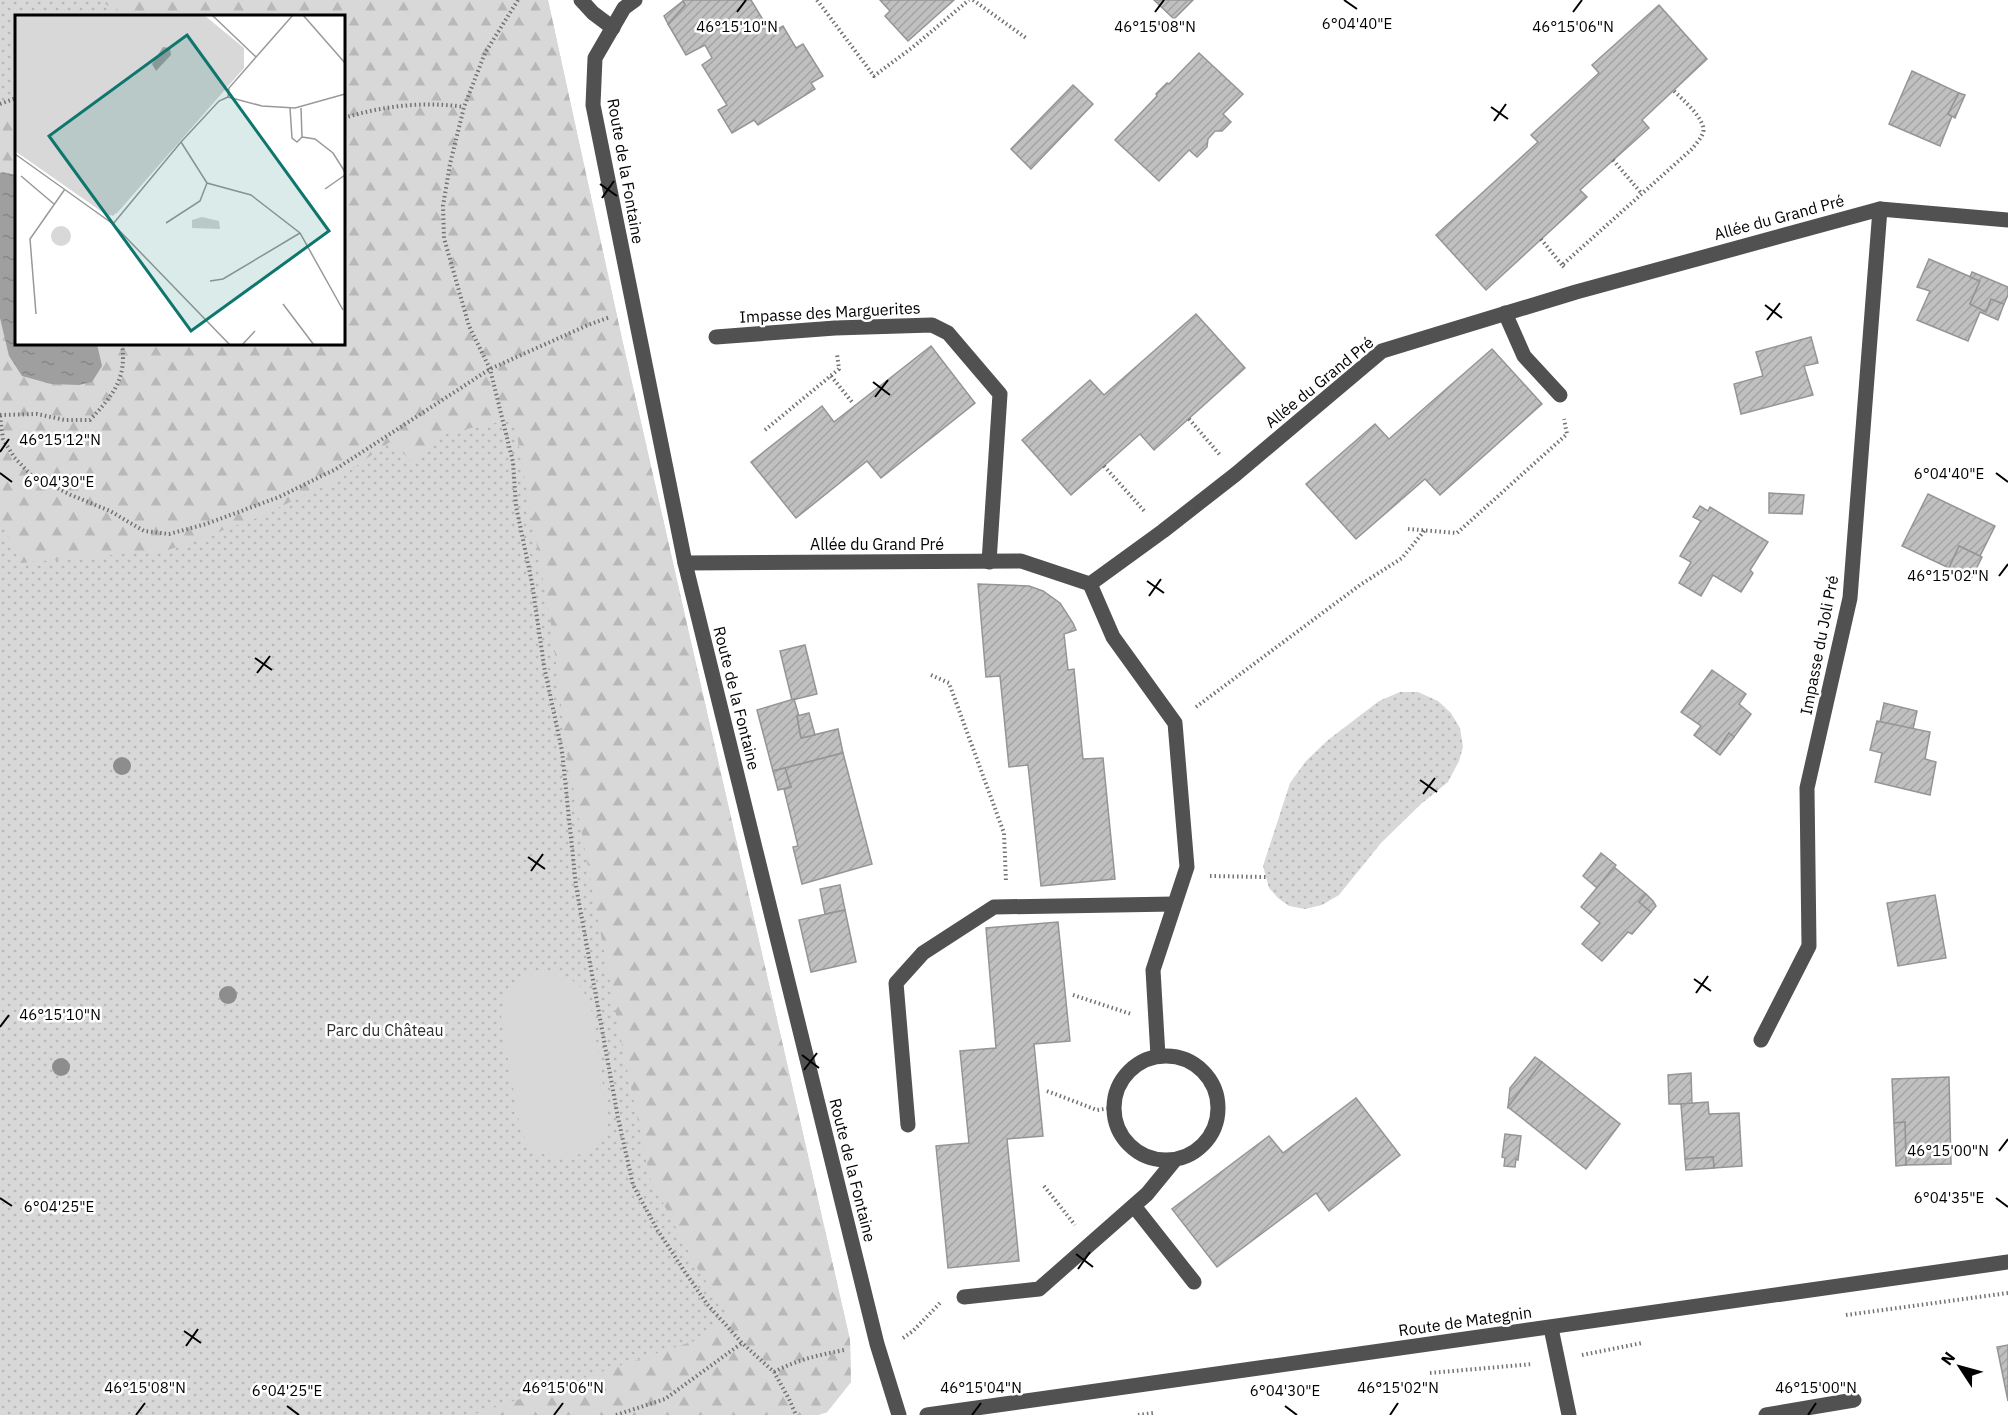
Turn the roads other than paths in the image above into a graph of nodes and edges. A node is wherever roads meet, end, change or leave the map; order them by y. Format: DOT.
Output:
graph roads {
  1 [pos="581,0"];
  2 [pos="635,0"];
  3 [pos="613,28"];
  4 [pos="1880,209"];
  5 [pos="2008,220"];
  6 [pos="1505,313"];
  7 [pos="716,337"];
  8 [pos="1560,395"];
  9 [pos="989,562"];
  10 [pos="685,563"];
  11 [pos="1090,584"];
  12 [pos="1174,904"];
  13 [pos="1761,1040"];
  14 [pos="1158,1056"];
  15 [pos="908,1125"];
  16 [pos="1174,1161"];
  17 [pos="1134,1206"];
  18 [pos="2008,1262"];
  19 [pos="1194,1282"];
  20 [pos="964,1297"];
  21 [pos="1551,1328"];
  22 [pos="1854,1400"];
  23 [pos="899,1415"];
  24 [pos="927,1415"];
  25 [pos="1569,1415"];
  26 [pos="1766,1415"];
  1 -- 3 [label="street"];
  2 -- 3 [label="street, Route de la Fontaine"];
  3 -- 10 [label="street, Route de la Fontaine"];
  4 -- 5 [label="street, Allée du Grand Pré"];
  4 -- 6 [label="street, Allée du Grand Pré"];
  4 -- 13 [label="street, Impasse du Joli Pré"];
  6 -- 8 [label="street"];
  6 -- 11 [label="street, Allée du Grand Pré"];
  7 -- 9 [label="street, Impasse des Marguerites"];
  9 -- 10 [label="street, Allée du Grand Pré"];
  9 -- 11 [label="street, Allée du Grand Pré"];
  10 -- 23 [label="street, Route de la Fontaine"];
  11 -- 12 [label="street"];
  12 -- 14 [label="street"];
  12 -- 15 [label="street"];
  14 -- 16 [label="street"];
  14 -- 16 [label="street"];
  16 -- 17 [label="street"];
  17 -- 19 [label="street"];
  17 -- 20 [label="street"];
  18 -- 21 [label="street, Route de Mategnin"];
  21 -- 24 [label="street, Route de Mategnin"];
  21 -- 25 [label="street"];
  22 -- 26 [label="street"];
}
